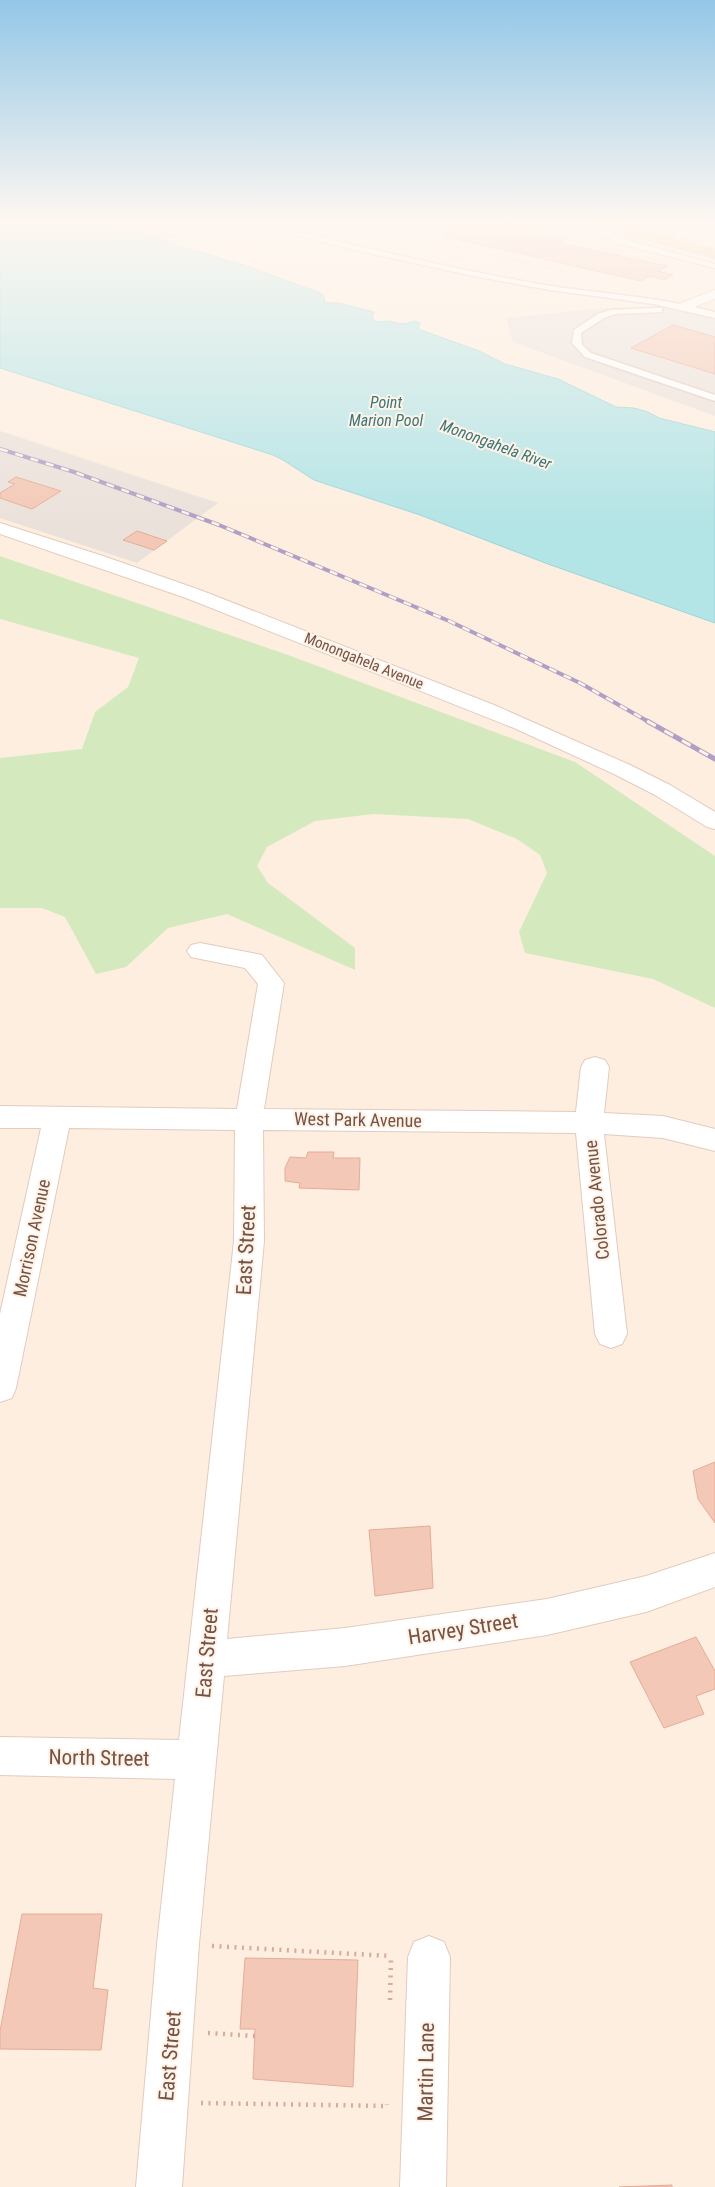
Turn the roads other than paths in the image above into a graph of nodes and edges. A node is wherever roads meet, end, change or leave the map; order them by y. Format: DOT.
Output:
graph roads {
  1 [pos="591,323"];
  2 [pos="715,398"];
  3 [pos="0,528"];
  4 [pos="715,822"];
  5 [pos="200,951"];
  6 [pos="595,1067"];
  7 [pos="0,1117"];
  8 [pos="57,1118"];
  9 [pos="249,1119"];
  10 [pos="589,1123"];
  11 [pos="715,1140"];
  12 [pos="611,1334"];
  13 [pos="0,1388"];
  14 [pos="715,1570"];
  15 [pos="206,1659"];
  16 [pos="0,1756"];
  17 [pos="198,1760"];
  18 [pos="410,1957"];
  19 [pos="160,2187"];
  20 [pos="424,2187"];
  1 -- 2 [label="lane"];
  3 -- 4 [label="street, Monongahela Avenue"];
  5 -- 9 [label="street"];
  6 -- 10 [label="street, Colorado Avenue"];
  7 -- 8 [label="street, West Park Avenue"];
  8 -- 9 [label="street, West Park Avenue"];
  8 -- 13 [label="street, Morrison Avenue"];
  9 -- 10 [label="street, West Park Avenue"];
  9 -- 15 [label="street, East Street"];
  10 -- 11 [label="street, West Park Avenue"];
  10 -- 12 [label="street, Colorado Avenue"];
  14 -- 15 [label="street, Harvey Street"];
  15 -- 17 [label="street, East Street"];
  16 -- 17 [label="street, North Street"];
  17 -- 19 [label="street, East Street"];
  18 -- 20 [label="street, Martin Lane"];
}
